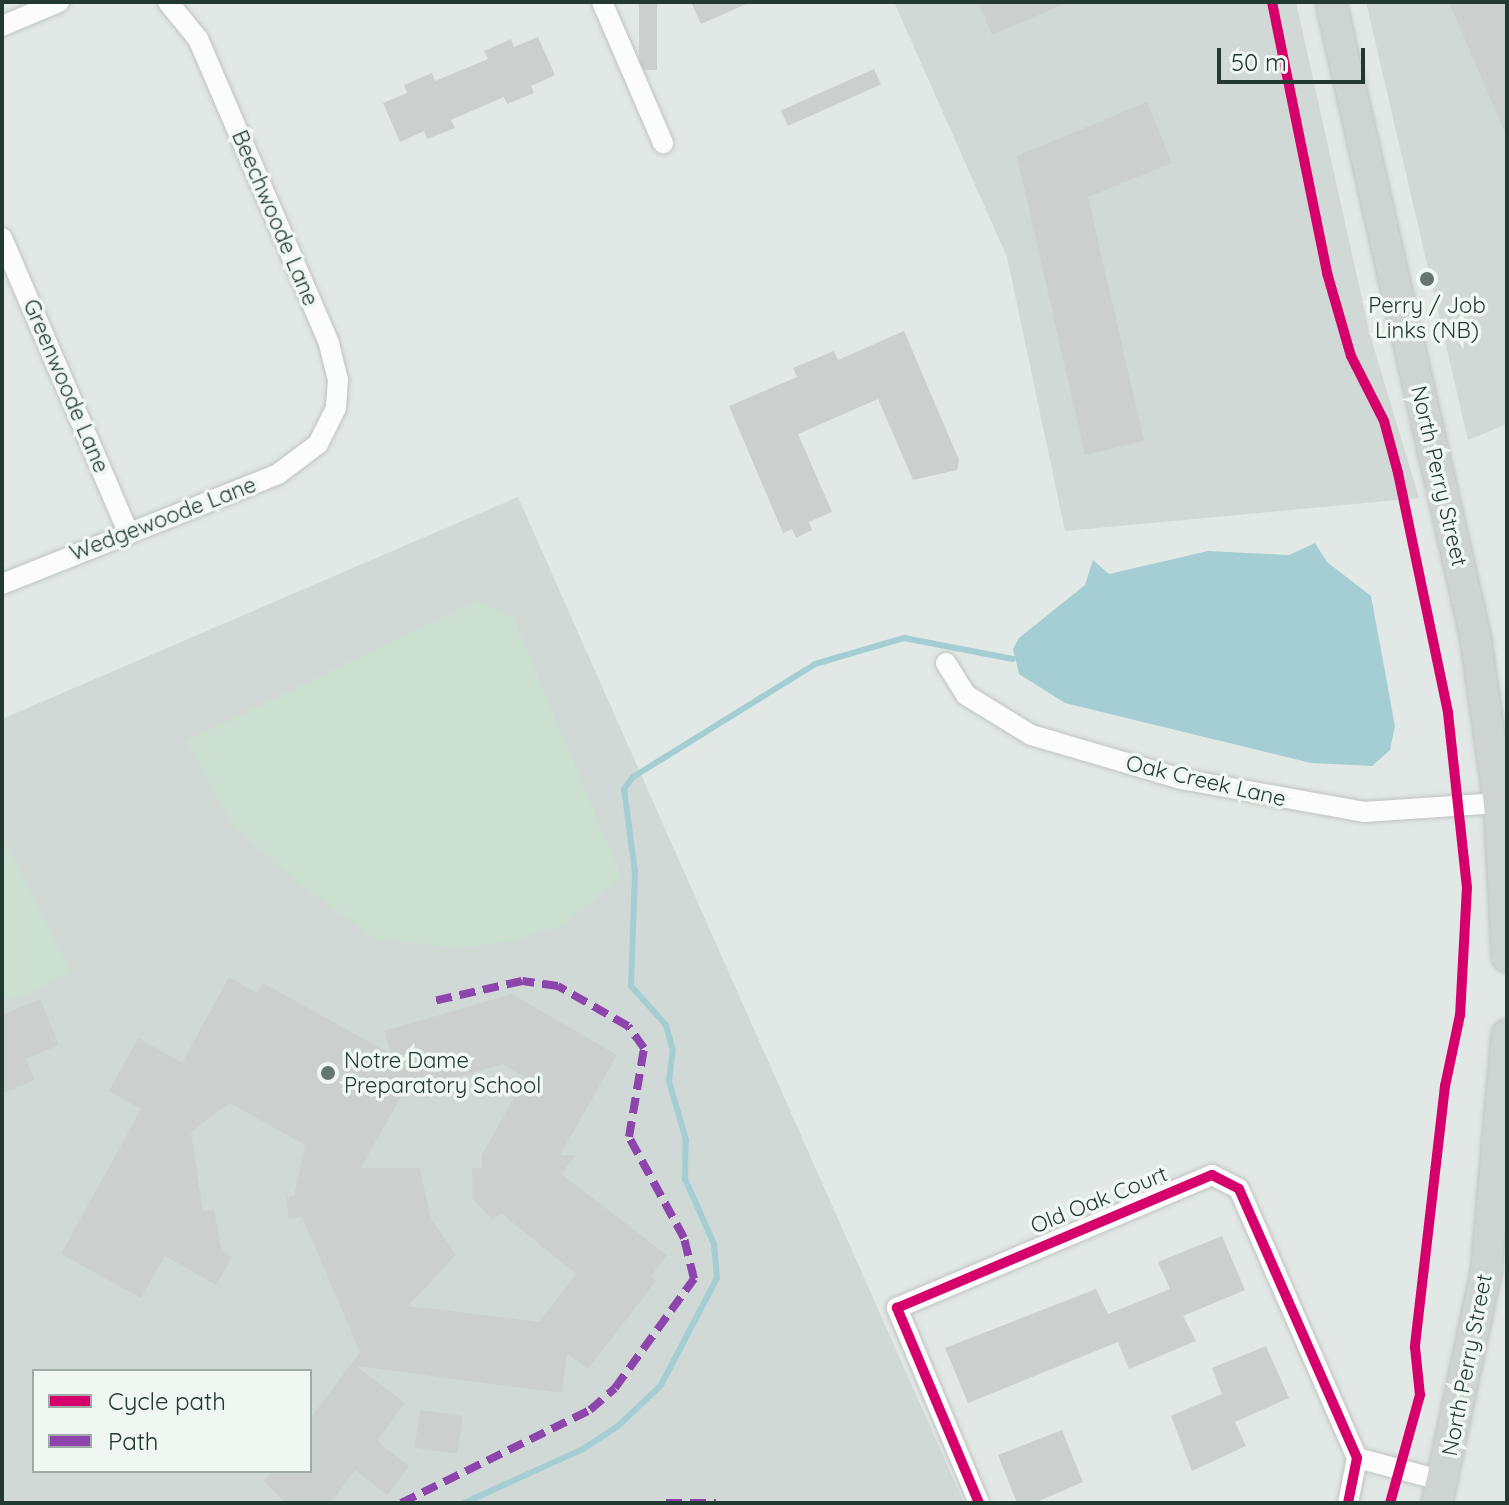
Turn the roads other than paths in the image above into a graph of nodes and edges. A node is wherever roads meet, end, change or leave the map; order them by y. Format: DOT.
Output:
graph roads {
  1 [pos="59,2"];
  2 [pos="168,2"];
  3 [pos="602,2"];
  4 [pos="1331,2"];
  5 [pos="2,26"];
  6 [pos="663,143"];
  7 [pos="2,238"];
  8 [pos="318,444"];
  9 [pos="129,534"];
  10 [pos="2,584"];
  11 [pos="946,663"];
  12 [pos="1499,803"];
  13 [pos="1507,957"];
  14 [pos="1507,1035"];
  15 [pos="1357,1458"];
  16 [pos="1440,1492"];
  17 [pos="979,1503"];
  18 [pos="1348,1503"];
  1 -- 5 [label="street"];
  2 -- 8 [label="street, Beechwoode Lane"];
  3 -- 6 [label="street"];
  4 -- 12 [label="main road, North Perry Street"];
  7 -- 9 [label="street, Greenwoode Lane"];
  8 -- 9 [label="street, Wedgewoode Lane"];
  9 -- 10 [label="street, Wedgewoode Lane"];
  11 -- 12 [label="street, Oak Creek Lane"];
  12 -- 13 [label="main road, North Perry Street"];
  14 -- 16 [label="main road, North Perry Street"];
  15 -- 16 [label="street"];
  15 -- 17 [label="street, Old Oak Court"];
  15 -- 18 [label="street"];
}
